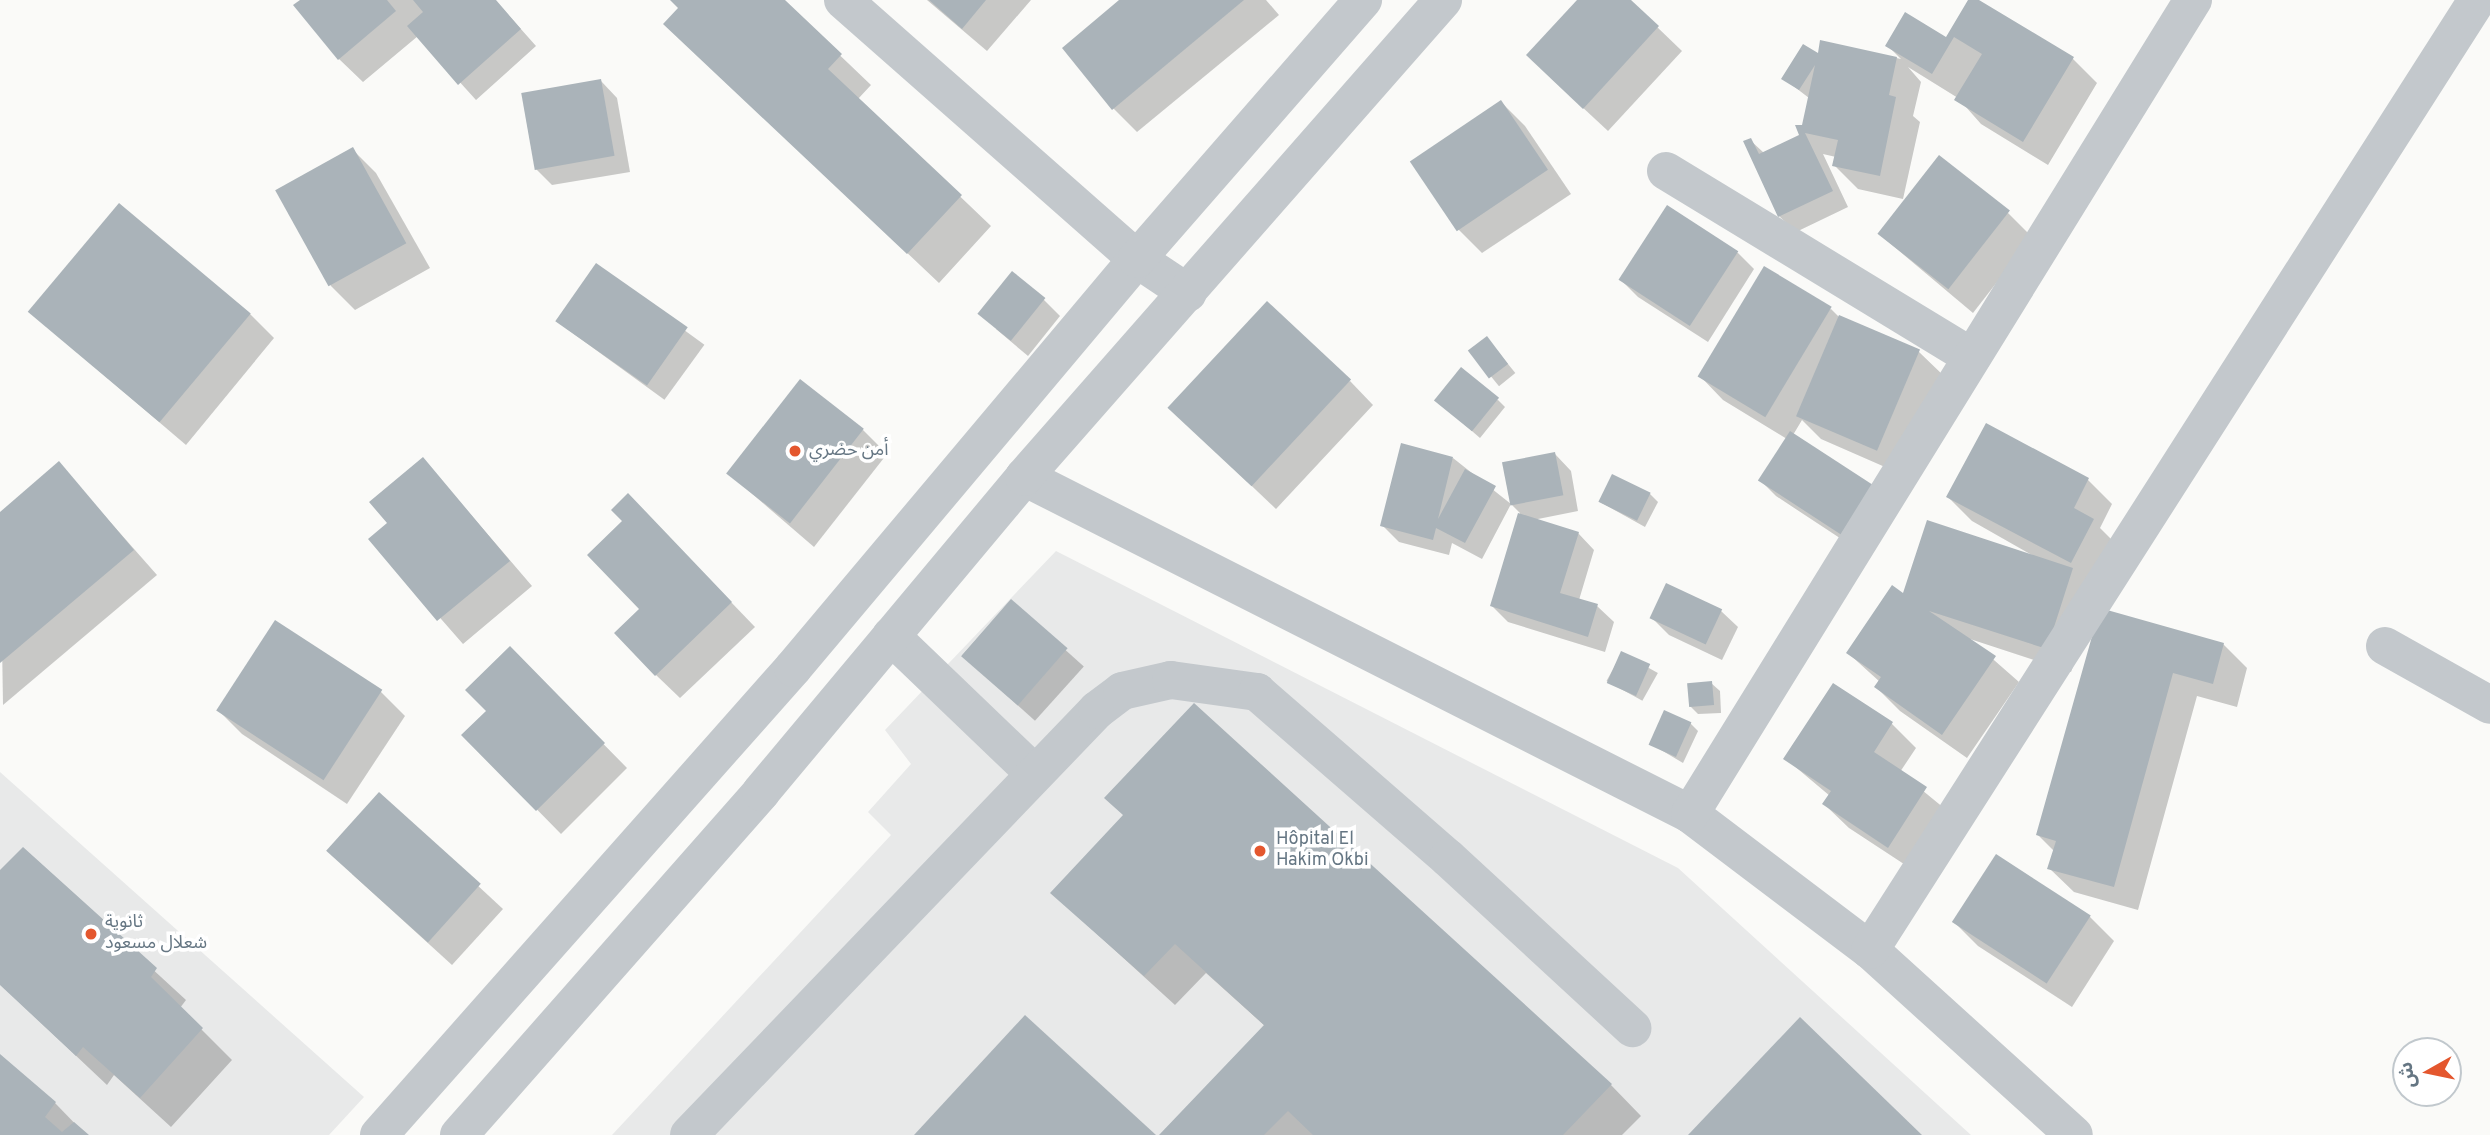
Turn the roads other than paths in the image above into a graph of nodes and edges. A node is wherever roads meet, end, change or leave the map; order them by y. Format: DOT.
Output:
graph roads {
  1 [pos="843,0"];
  2 [pos="1363,0"];
  3 [pos="1443,0"];
  4 [pos="2193,0"];
  5 [pos="2477,0"];
  6 [pos="1666,171"];
  7 [pos="1137,259"];
  8 [pos="1188,293"];
  9 [pos="1972,357"];
  10 [pos="1024,477"];
  11 [pos="891,636"];
  12 [pos="2385,646"];
  13 [pos="2490,705"];
  14 [pos="1034,774"];
  15 [pos="1690,814"];
  16 [pos="1870,950"];
  17 [pos="1632,1028"];
  18 [pos="379,1135"];
  19 [pos="458,1135"];
  20 [pos="689,1135"];
  21 [pos="2074,1135"];
  1 -- 7 [label="street"];
  2 -- 7 [label="street"];
  3 -- 8 [label="street"];
  4 -- 9 [label="street"];
  5 -- 16 [label="street"];
  6 -- 9 [label="street"];
  7 -- 8 [label="street"];
  7 -- 18 [label="street"];
  8 -- 10 [label="street"];
  9 -- 15 [label="street"];
  10 -- 11 [label="street"];
  10 -- 15 [label="street"];
  11 -- 14 [label="street"];
  11 -- 19 [label="street"];
  12 -- 13 [label="street"];
  14 -- 17 [label="street"];
  14 -- 20 [label="street"];
  15 -- 16 [label="street"];
  16 -- 21 [label="street"];
}
